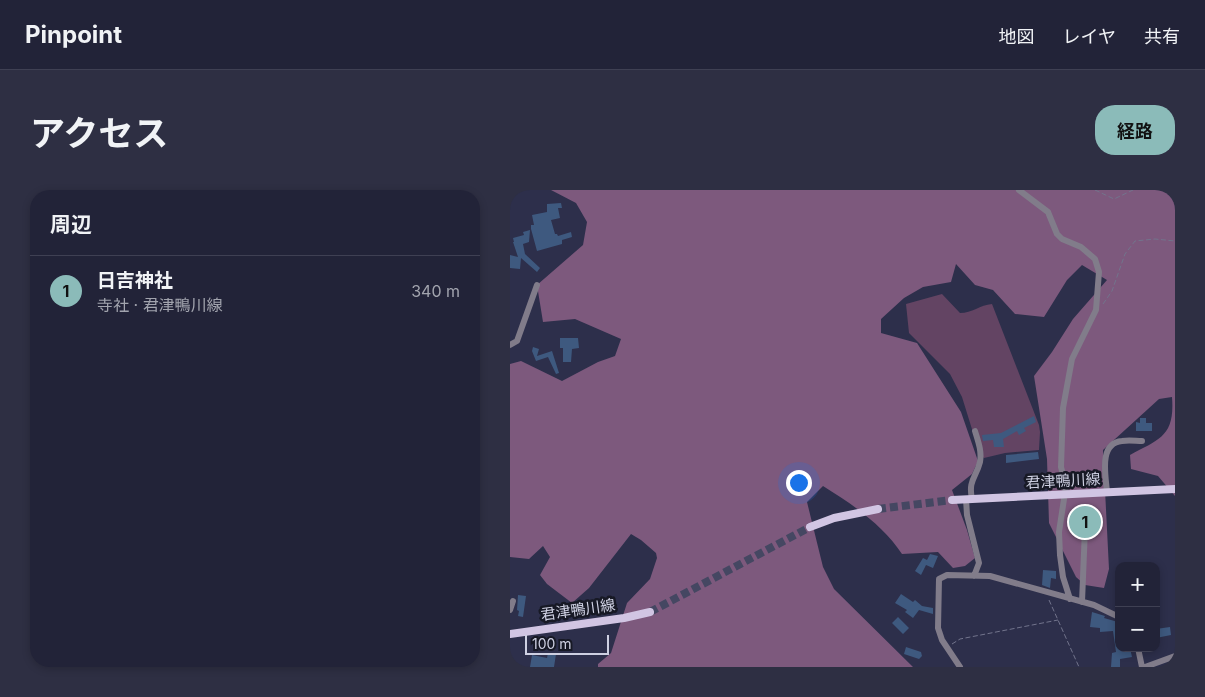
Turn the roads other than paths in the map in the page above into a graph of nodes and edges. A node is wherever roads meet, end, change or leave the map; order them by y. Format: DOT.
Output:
graph roads {
  1 [pos="1019,190"];
  2 [pos="537,285"];
  3 [pos="510,346"];
  4 [pos="975,431"];
  5 [pos="1142,441"];
  6 [pos="1175,489"];
  7 [pos="1107,492"];
  8 [pos="969,499"];
  9 [pos="952,500"];
  10 [pos="878,509"];
  11 [pos="810,527"];
  12 [pos="1085,528"];
  13 [pos="974,576"];
  14 [pos="1070,599"];
  15 [pos="513,601"];
  16 [pos="1082,602"];
  17 [pos="510,610"];
  18 [pos="650,612"];
  19 [pos="1115,615"];
  20 [pos="510,634"];
  21 [pos="1139,652"];
  22 [pos="1175,656"];
  23 [pos="960,667"];
  24 [pos="1144,667"];
  1 -- 14 [label="street"];
  2 -- 3 [label="street"];
  4 -- 8 [label="street"];
  5 -- 7 [label="street"];
  6 -- 7 [label="main road, 君津鴨川線"];
  7 -- 8 [label="main road, 君津鴨川線"];
  8 -- 9 [label="main road, 君津鴨川線"];
  8 -- 13 [label="street"];
  10 -- 11 [label="main road"];
  12 -- 16 [label="street"];
  13 -- 14 [label="street"];
  13 -- 23 [label="street"];
  14 -- 16 [label="street"];
  15 -- 17 [label="street"];
  16 -- 19 [label="street"];
  18 -- 20 [label="main road, 君津鴨川線"];
  21 -- 24 [label="street"];
  22 -- 24 [label="street"];
}
